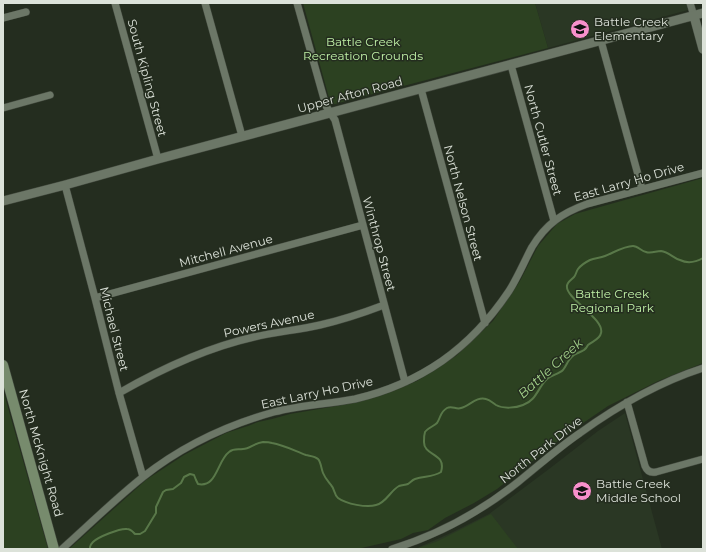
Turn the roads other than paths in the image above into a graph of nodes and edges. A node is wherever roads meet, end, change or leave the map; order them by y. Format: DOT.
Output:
graph roads {
  1 [pos="115,3"];
  2 [pos="205,3"];
  3 [pos="297,3"];
  4 [pos="690,3"];
  5 [pos="26,12"];
  6 [pos="698,15"];
  7 [pos="3,18"];
  8 [pos="601,41"];
  9 [pos="703,49"];
  10 [pos="511,65"];
  11 [pos="421,89"];
  12 [pos="50,94"];
  13 [pos="3,108"];
  14 [pos="330,113"];
  15 [pos="242,136"];
  16 [pos="158,158"];
  17 [pos="703,173"];
  18 [pos="65,185"];
  19 [pos="642,189"];
  20 [pos="3,201"];
  21 [pos="554,221"];
  22 [pos="363,225"];
  23 [pos="95,298"];
  24 [pos="384,305"];
  25 [pos="485,323"];
  26 [pos="3,365"];
  27 [pos="703,368"];
  28 [pos="405,382"];
  29 [pos="118,393"];
  30 [pos="627,402"];
  31 [pos="703,459"];
  32 [pos="143,477"];
  33 [pos="54,549"];
  34 [pos="62,549"];
  35 [pos="392,549"];
  1 -- 16 [label="street, South Kipling Street"];
  2 -- 15 [label="street"];
  3 -- 14 [label="street, Winthrop Street"];
  4 -- 6 [label="street"];
  5 -- 7 [label="street"];
  6 -- 8 [label="street, Upper Afton Road"];
  6 -- 9 [label="street"];
  8 -- 10 [label="street, Upper Afton Road"];
  8 -- 19 [label="street"];
  10 -- 11 [label="street, Upper Afton Road"];
  10 -- 21 [label="street, North Cutler Street"];
  11 -- 14 [label="street, Upper Afton Road"];
  11 -- 25 [label="street, North Nelson Street"];
  12 -- 13 [label="street"];
  14 -- 15 [label="street, Upper Afton Road"];
  14 -- 22 [label="street, Winthrop Street"];
  15 -- 16 [label="street, Upper Afton Road"];
  16 -- 18 [label="street, Upper Afton Road"];
  17 -- 19 [label="street, East Larry Ho Drive"];
  18 -- 20 [label="street, Upper Afton Road"];
  18 -- 23 [label="street, Michael Street"];
  19 -- 21 [label="street, East Larry Ho Drive"];
  21 -- 25 [label="street, East Larry Ho Drive"];
  22 -- 23 [label="street, Mitchell Avenue"];
  22 -- 24 [label="street, Winthrop Street"];
  23 -- 29 [label="street, Michael Street"];
  24 -- 28 [label="street, Winthrop Street"];
  24 -- 29 [label="street, Powers Avenue"];
  25 -- 28 [label="street, East Larry Ho Drive"];
  26 -- 33 [label="main road, North McKnight Road"];
  27 -- 30 [label="street, North Park Drive"];
  28 -- 32 [label="street, East Larry Ho Drive"];
  29 -- 32 [label="street, Michael Street"];
  30 -- 31 [label="street"];
  30 -- 35 [label="street, North Park Drive"];
  32 -- 34 [label="street, East Larry Ho Drive"];
}
